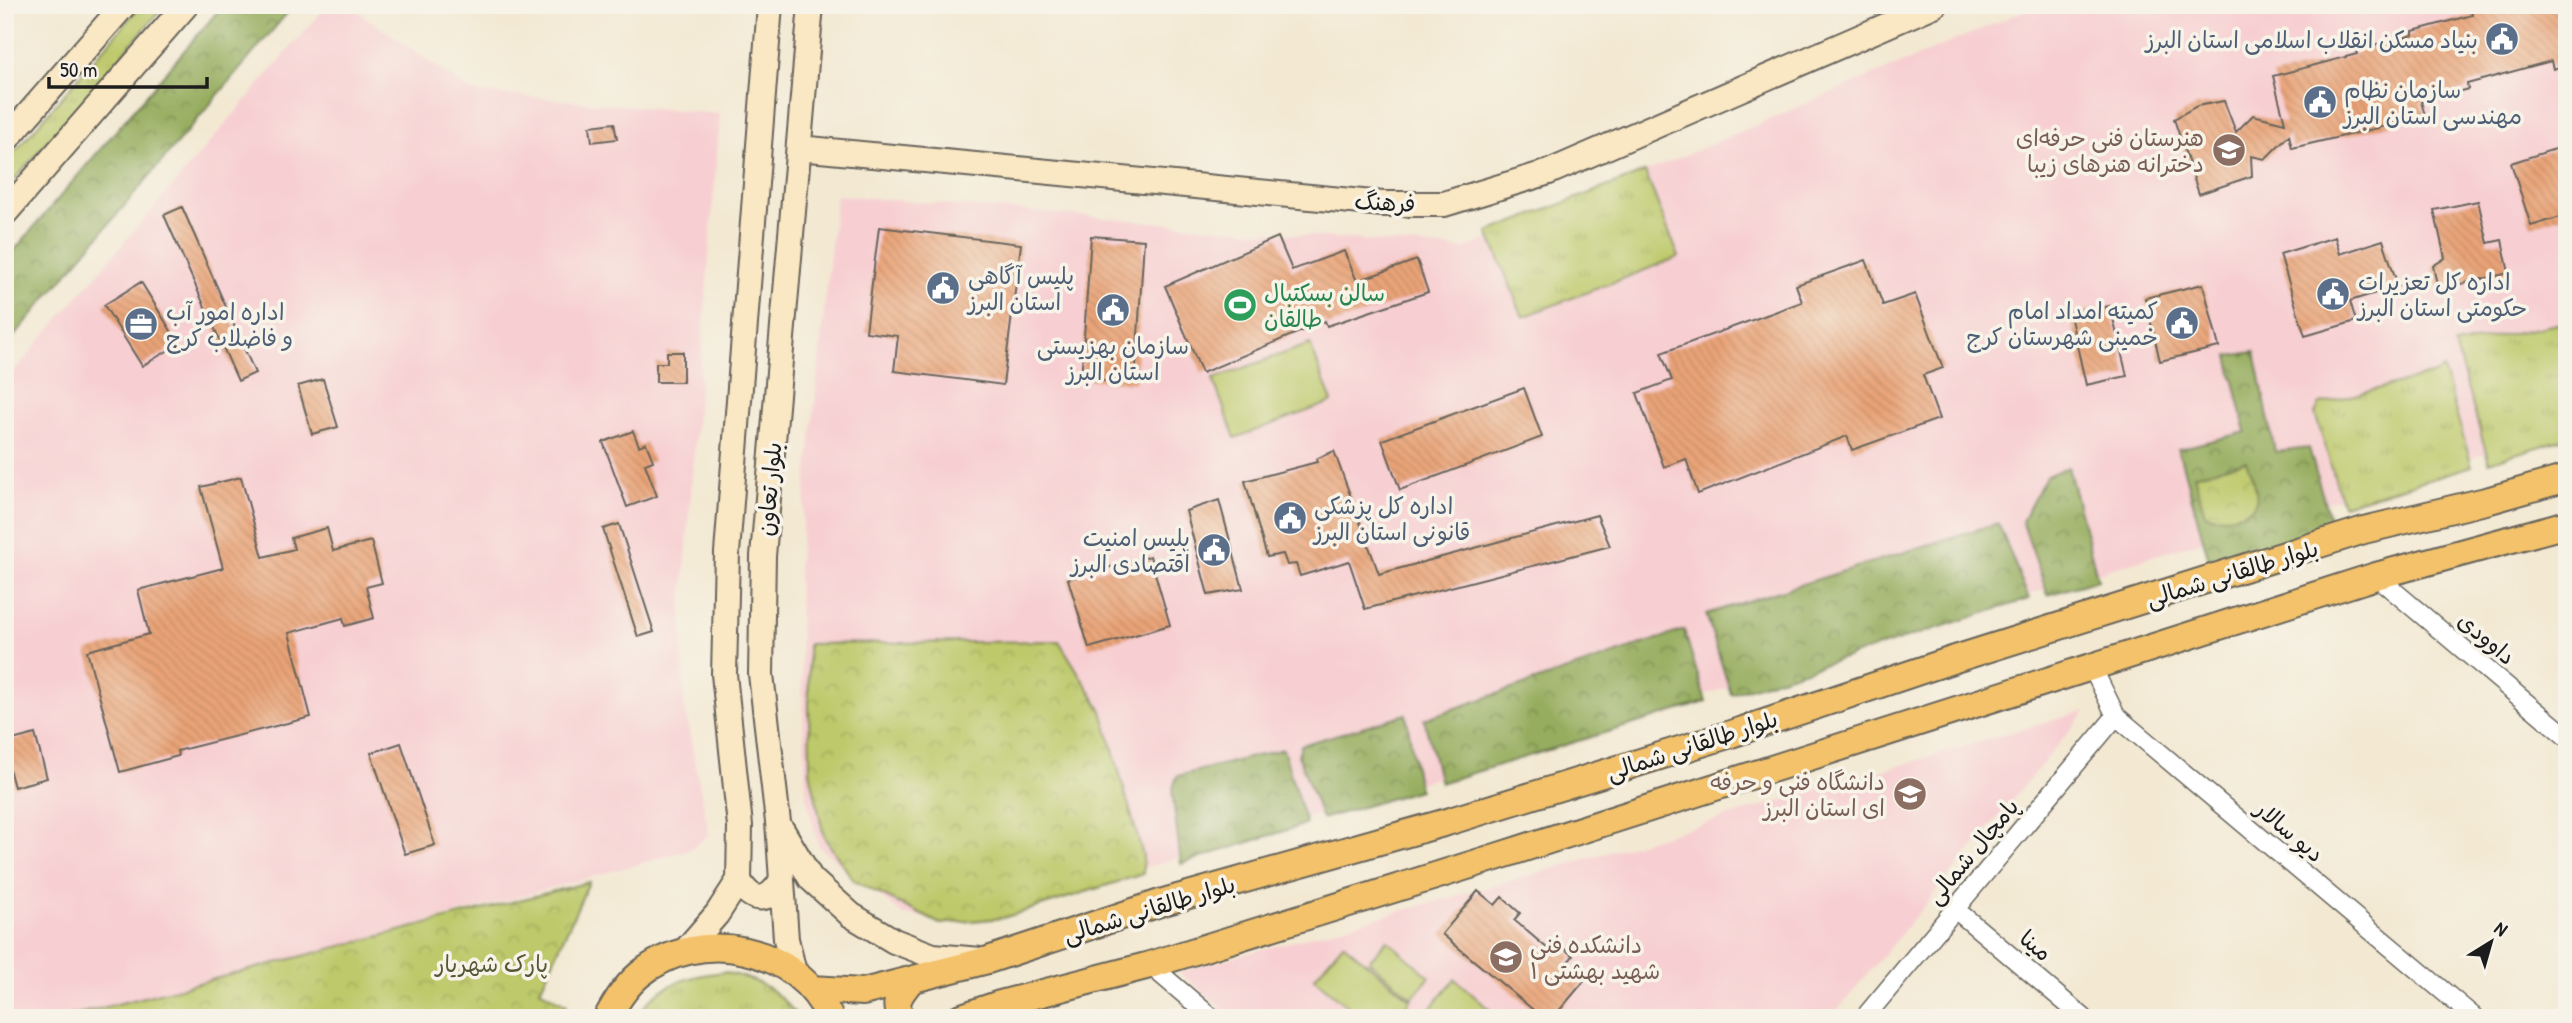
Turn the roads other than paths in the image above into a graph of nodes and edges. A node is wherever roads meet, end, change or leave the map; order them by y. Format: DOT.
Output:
graph roads {
  1 [pos="124,5"];
  2 [pos="186,5"];
  3 [pos="770,5"];
  4 [pos="811,5"];
  5 [pos="1934,5"];
  6 [pos="5,141"];
  7 [pos="799,148"];
  8 [pos="5,213"];
  9 [pos="2567,478"];
  10 [pos="2530,487"];
  11 [pos="2567,524"];
  12 [pos="2540,531"];
  13 [pos="2376,576"];
  14 [pos="2092,667"];
  15 [pos="2116,716"];
  16 [pos="2567,737"];
  17 [pos="778,822"];
  18 [pos="782,878"];
  19 [pos="739,880"];
  20 [pos="1955,909"];
  21 [pos="685,951"];
  22 [pos="988,960"];
  23 [pos="1150,965"];
  24 [pos="911,980"];
  25 [pos="803,981"];
  26 [pos="621,993"];
  27 [pos="993,1011"];
  28 [pos="588,1018"];
  29 [pos="607,1018"];
  30 [pos="830,1018"];
  31 [pos="901,1018"];
  32 [pos="959,1018"];
  33 [pos="1213,1018"];
  34 [pos="1864,1018"];
  35 [pos="2084,1018"];
  36 [pos="2475,1018"];
  1 -- 6 [label="main road"];
  2 -- 8 [label="main road"];
  3 -- 19 [label="main road, بلوار تعاون"];
  4 -- 7 [label="main road, بلوار تعاون"];
  5 -- 7 [label="main road, فرهنگ"];
  7 -- 17 [label="main road, بلوار تعاون"];
  9 -- 10 [label="main road, بلوار طالقانی شمالی"];
  10 -- 12 [label="main road"];
  10 -- 22 [label="main road, بلوار طالقانی شمالی"];
  11 -- 12 [label="main road, بلوار طالقانی شمالی"];
  12 -- 13 [label="main road, بلوار طالقانی شمالی"];
  13 -- 14 [label="main road, بلوار طالقانی شمالی"];
  13 -- 16 [label="street, داوودی"];
  14 -- 15 [label="street, دیو سالار"];
  14 -- 23 [label="main road, بلوار طالقانی شمالی"];
  15 -- 20 [label="street, پامچال شمالی"];
  15 -- 36 [label="street, دیو سالار"];
  17 -- 18 [label="main road, بلوار تعاون"];
  17 -- 22 [label="main road"];
  18 -- 19 [label="main road"];
  18 -- 25 [label="main road, بلوار تعاون"];
  19 -- 21 [label="main road"];
  20 -- 34 [label="street, پامچال شمالی"];
  20 -- 35 [label="street, مینا"];
  21 -- 25 [label="main road"];
  21 -- 26 [label="main road"];
  22 -- 24 [label="main road, بلوار طالقانی شمالی"];
  23 -- 27 [label="main road, بلوار طالقانی شمالی"];
  23 -- 33 [label="street"];
  24 -- 25 [label="main road, بلوار طالقانی شمالی"];
  24 -- 31 [label="main road"];
  25 -- 30 [label="main road"];
  26 -- 28 [label="main road"];
  26 -- 29 [label="main road"];
  27 -- 32 [label="main road, بلوار طالقانی شمالی"];
}
